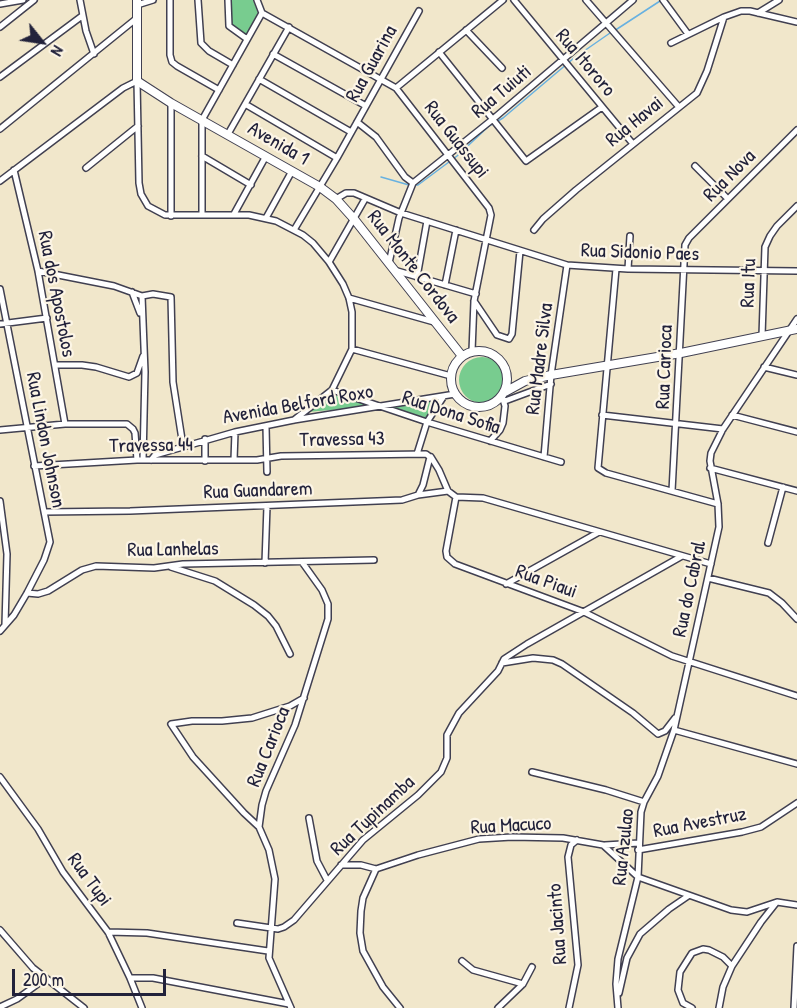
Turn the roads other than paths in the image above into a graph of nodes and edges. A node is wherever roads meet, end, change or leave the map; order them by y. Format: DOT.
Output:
graph roads {
  1 [pos="23,0"];
  2 [pos="34,0"];
  3 [pos="80,0"];
  4 [pos="153,0"];
  5 [pos="170,0"];
  6 [pos="198,0"];
  7 [pos="228,0"];
  8 [pos="257,0"];
  9 [pos="503,0"];
  10 [pos="514,0"];
  11 [pos="586,0"];
  12 [pos="633,0"];
  13 [pos="663,0"];
  14 [pos="779,0"];
  15 [pos="16,2"];
  16 [pos="137,2"];
  17 [pos="0,4"];
  18 [pos="419,11"];
  19 [pos="262,13"];
  20 [pos="758,13"];
  21 [pos="19,14"];
  22 [pos="82,16"];
  23 [pos="724,17"];
  24 [pos="136,18"];
  25 [pos="797,22"];
  26 [pos="606,23"];
  27 [pos="0,27"];
  28 [pos="288,27"];
  29 [pos="466,30"];
  30 [pos="688,34"];
  31 [pos="248,39"];
  32 [pos="671,43"];
  33 [pos="439,52"];
  34 [pos="94,54"];
  35 [pos="273,54"];
  36 [pos="566,63"];
  37 [pos="233,65"];
  38 [pos="502,68"];
  39 [pos="0,77"];
  40 [pos="381,78"];
  41 [pos="259,79"];
  42 [pos="137,81"];
  43 [pos="396,88"];
  44 [pos="219,90"];
  45 [pos="171,103"];
  46 [pos="245,104"];
  47 [pos="366,106"];
  48 [pos="678,106"];
  49 [pos="602,107"];
  50 [pos="202,120"];
  51 [pos="496,121"];
  52 [pos="357,122"];
  53 [pos="138,126"];
  54 [pos="0,129"];
  55 [pos="797,130"];
  56 [pos="351,132"];
  57 [pos="228,134"];
  58 [pos="633,144"];
  59 [pos="202,156"];
  60 [pos="266,156"];
  61 [pos="450,157"];
  62 [pos="337,158"];
  63 [pos="694,166"];
  64 [pos="86,168"];
  65 [pos="14,170"];
  66 [pos="292,171"];
  67 [pos="0,181"];
  68 [pos="251,185"];
  69 [pos="412,185"];
  70 [pos="320,187"];
  71 [pos="336,199"];
  72 [pos="365,199"];
  73 [pos="728,199"];
  74 [pos="797,206"];
  75 [pos="400,213"];
  76 [pos="202,214"];
  77 [pos="234,214"];
  78 [pos="171,216"];
  79 [pos="266,218"];
  80 [pos="354,219"];
  81 [pos="427,221"];
  82 [pos="294,230"];
  83 [pos="456,230"];
  84 [pos="534,230"];
  85 [pos="630,236"];
  86 [pos="486,239"];
  87 [pos="685,245"];
  88 [pos="520,251"];
  89 [pos="329,262"];
  90 [pos="567,265"];
  91 [pos="391,267"];
  92 [pos="616,269"];
  93 [pos="628,269"];
  94 [pos="683,270"];
  95 [pos="763,270"];
  96 [pos="38,271"];
  97 [pos="797,271"];
  98 [pos="417,276"];
  99 [pos="445,285"];
  100 [pos="0,289"];
  101 [pos="132,292"];
  102 [pos="476,294"];
  103 [pos="142,296"];
  104 [pos="349,298"];
  105 [pos="474,301"];
  106 [pos="142,317"];
  107 [pos="47,318"];
  108 [pos="797,319"];
  109 [pos="7,323"];
  110 [pos="435,323"];
  111 [pos="0,324"];
  112 [pos="793,330"];
  113 [pos="762,336"];
  114 [pos="352,349"];
  115 [pos="472,351"];
  116 [pos="681,353"];
  117 [pos="144,354"];
  118 [pos="462,356"];
  119 [pos="55,365"];
  120 [pos="606,365"];
  121 [pos="764,367"];
  122 [pos="507,375"];
  123 [pos="797,375"];
  124 [pos="451,376"];
  125 [pos="551,379"];
  126 [pos="525,381"];
  127 [pos="332,390"];
  128 [pos="455,394"];
  129 [pos="444,396"];
  130 [pos="504,396"];
  131 [pos="382,406"];
  132 [pos="602,415"];
  133 [pos="732,416"];
  134 [pos="294,420"];
  135 [pos="427,422"];
  136 [pos="677,422"];
  137 [pos="65,424"];
  138 [pos="266,426"];
  139 [pos="27,427"];
  140 [pos="723,429"];
  141 [pos="0,430"];
  142 [pos="235,432"];
  143 [pos="797,432"];
  144 [pos="205,440"];
  145 [pos="490,441"];
  146 [pos="183,446"];
  147 [pos="417,454"];
  148 [pos="430,457"];
  149 [pos="544,457"];
  150 [pos="268,458"];
  151 [pos="140,460"];
  152 [pos="151,460"];
  153 [pos="234,460"];
  154 [pos="205,461"];
  155 [pos="561,462"];
  156 [pos="34,466"];
  157 [pos="710,468"];
  158 [pos="267,472"];
  159 [pos="783,487"];
  160 [pos="448,490"];
  161 [pos="672,491"];
  162 [pos="797,491"];
  163 [pos="418,495"];
  164 [pos="456,497"];
  165 [pos="0,501"];
  166 [pos="718,504"];
  167 [pos="267,506"];
  168 [pos="44,512"];
  169 [pos="600,532"];
  170 [pos="768,543"];
  171 [pos="682,556"];
  172 [pos="374,560"];
  173 [pos="302,562"];
  174 [pos="265,564"];
  175 [pos="711,564"];
  176 [pos="169,567"];
  177 [pos="708,578"];
  178 [pos="506,584"];
  179 [pos="27,593"];
  180 [pos="584,612"];
  181 [pos="797,619"];
  182 [pos="2,629"];
  183 [pos="290,654"];
  184 [pos="502,663"];
  185 [pos="690,663"];
  186 [pos="797,696"];
  187 [pos="304,698"];
  188 [pos="678,713"];
  189 [pos="674,730"];
  190 [pos="797,764"];
  191 [pos="532,772"];
  192 [pos="0,777"];
  193 [pos="644,802"];
  194 [pos="797,803"];
  195 [pos="309,818"];
  196 [pos="259,827"];
  197 [pos="577,840"];
  198 [pos="639,843"];
  199 [pos="603,845"];
  200 [pos="638,850"];
  201 [pos="341,865"];
  202 [pos="376,869"];
  203 [pos="638,877"];
  204 [pos="327,880"];
  205 [pos="688,896"];
  206 [pos="777,902"];
  207 [pos="797,905"];
  208 [pos="237,923"];
  209 [pos="271,928"];
  210 [pos="0,930"];
  211 [pos="108,932"];
  212 [pos="797,946"];
  213 [pos="268,951"];
  214 [pos="462,961"];
  215 [pos="732,966"];
  216 [pos="532,968"];
  217 [pos="46,978"];
  218 [pos="130,978"];
  219 [pos="796,978"];
  220 [pos="523,984"];
  221 [pos="617,999"];
  222 [pos="0,1006"];
  223 [pos="290,1006"];
  224 [pos="84,1008"];
  225 [pos="142,1008"];
  226 [pos="400,1008"];
  227 [pos="498,1008"];
  228 [pos="569,1008"];
  229 [pos="618,1008"];
  230 [pos="692,1008"];
  231 [pos="719,1008"];
  232 [pos="794,1008"];
  1 -- 15 [label="street"];
  2 -- 21 [label="street"];
  3 -- 22 [label="street"];
  4 -- 16 [label="street"];
  5 -- 44 [label="street"];
  6 -- 37 [label="street"];
  7 -- 31 [label="street"];
  8 -- 19 [label="street"];
  9 -- 29 [label="street"];
  10 -- 36 [label="street, Rua Itororo"];
  11 -- 26 [label="street"];
  12 -- 26 [label="street, Rua Tuiuti"];
  13 -- 30 [label="street"];
  14 -- 20 [label="street"];
  15 -- 17 [label="street"];
  15 -- 21 [label="street"];
  16 -- 24 [label="street"];
  18 -- 40 [label="street, Rua Guarina"];
  19 -- 28 [label="street"];
  19 -- 31 [label="street"];
  20 -- 23 [label="street"];
  20 -- 25 [label="street"];
  21 -- 27 [label="street"];
  22 -- 34 [label="street"];
  22 -- 39 [label="street"];
  23 -- 30 [label="street"];
  23 -- 48 [label="street, Rua Havai"];
  24 -- 34 [label="street"];
  24 -- 42 [label="street"];
  26 -- 36 [label="street, Rua Tuiuti"];
  26 -- 48 [label="street"];
  28 -- 35 [label="street"];
  28 -- 40 [label="street, Rua Guassupi"];
  29 -- 33 [label="street"];
  29 -- 38 [label="street"];
  30 -- 32 [label="street"];
  31 -- 37 [label="street"];
  33 -- 43 [label="street"];
  33 -- 51 [label="street"];
  34 -- 54 [label="street"];
  35 -- 41 [label="street"];
  35 -- 47 [label="street"];
  36 -- 49 [label="street, Rua Itororo"];
  36 -- 51 [label="street, Rua Tuiuti"];
  37 -- 44 [label="street"];
  40 -- 43 [label="street, Rua Guassupi"];
  40 -- 47 [label="street, Rua Guarina"];
  41 -- 46 [label="street"];
  41 -- 56 [label="street"];
  42 -- 45 [label="street, Avenida 1"];
  42 -- 53 [label="street"];
  42 -- 65 [label="street"];
  43 -- 61 [label="street, Rua Guassupi"];
  44 -- 50 [label="street"];
  45 -- 50 [label="street, Avenida 1"];
  45 -- 78 [label="street"];
  46 -- 57 [label="street"];
  46 -- 62 [label="street"];
  47 -- 52 [label="street, Rua Guarina"];
  48 -- 58 [label="street, Rua Havai"];
  49 -- 51 [label="street"];
  49 -- 58 [label="street, Rua Itororo"];
  50 -- 57 [label="street, Avenida 1"];
  50 -- 59 [label="street"];
  51 -- 61 [label="street, Rua Tuiuti"];
  52 -- 56 [label="street"];
  52 -- 69 [label="street, Rua Guarina"];
  53 -- 64 [label="street"];
  53 -- 78 [label="street"];
  55 -- 73 [label="street, Rua Nova"];
  56 -- 62 [label="street"];
  57 -- 60 [label="street, Avenida 1"];
  58 -- 84 [label="street, Rua Havai"];
  59 -- 68 [label="street"];
  59 -- 76 [label="street"];
  60 -- 66 [label="street, Avenida 1"];
  60 -- 68 [label="street"];
  61 -- 69 [label="street, Rua Tuiuti"];
  61 -- 86 [label="street, Rua Guassupi"];
  62 -- 70 [label="street"];
  63 -- 73 [label="street"];
  65 -- 67 [label="street"];
  65 -- 96 [label="street, Rua dos Apostolos"];
  66 -- 70 [label="street, Avenida 1"];
  66 -- 79 [label="street"];
  68 -- 77 [label="street"];
  69 -- 75 [label="street"];
  70 -- 71 [label="street, Avenida 1"];
  70 -- 82 [label="street"];
  71 -- 72 [label="street, Rua Sidonio Paes"];
  71 -- 80 [label="street, Rua Monte Cordova"];
  72 -- 75 [label="street, Rua Sidonio Paes"];
  72 -- 80 [label="street"];
  73 -- 87 [label="street, Rua Nova"];
  74 -- 95 [label="street, Rua Itu"];
  75 -- 81 [label="street, Rua Sidonio Paes"];
  75 -- 91 [label="street"];
  76 -- 77 [label="street"];
  76 -- 78 [label="street"];
  77 -- 79 [label="street"];
  79 -- 82 [label="street"];
  80 -- 89 [label="street"];
  80 -- 91 [label="street, Rua Monte Cordova"];
  81 -- 83 [label="street, Rua Sidonio Paes"];
  81 -- 98 [label="street"];
  82 -- 89 [label="street"];
  83 -- 86 [label="street, Rua Sidonio Paes"];
  83 -- 99 [label="street"];
  85 -- 93 [label="street"];
  86 -- 88 [label="street, Rua Sidonio Paes"];
  86 -- 102 [label="street"];
  87 -- 94 [label="street, Rua Carioca"];
  88 -- 90 [label="street, Rua Sidonio Paes"];
  88 -- 105 [label="street"];
  89 -- 104 [label="street"];
  90 -- 92 [label="street, Rua Sidonio Paes"];
  90 -- 125 [label="street, Rua Madre Silva"];
  91 -- 98 [label="street"];
  91 -- 110 [label="street, Rua Monte Cordova"];
  92 -- 93 [label="street, Rua Sidonio Paes"];
  92 -- 120 [label="street"];
  93 -- 94 [label="street, Rua Sidonio Paes"];
  94 -- 95 [label="street, Rua Sidonio Paes"];
  94 -- 116 [label="street, Rua Carioca"];
  95 -- 97 [label="street, Rua Sidonio Paes"];
  95 -- 113 [label="street, Rua Itu"];
  96 -- 101 [label="street"];
  96 -- 107 [label="street, Rua dos Apostolos"];
  98 -- 99 [label="street"];
  99 -- 102 [label="street"];
  100 -- 109 [label="street, Rua Lindon Johnson"];
  101 -- 103 [label="street"];
  101 -- 106 [label="street"];
  102 -- 105 [label="street"];
  103 -- 106 [label="street"];
  103 -- 146 [label="street"];
  104 -- 110 [label="street"];
  104 -- 114 [label="street"];
  105 -- 115 [label="street"];
  106 -- 117 [label="street"];
  107 -- 109 [label="street"];
  107 -- 119 [label="street, Rua dos Apostolos"];
  108 -- 112 [label="street"];
  109 -- 111 [label="street"];
  109 -- 139 [label="street, Rua Lindon Johnson"];
  110 -- 118 [label="street, Rua Monte Cordova"];
  112 -- 113 [label="street"];
  112 -- 121 [label="street"];
  113 -- 116 [label="street"];
  114 -- 124 [label="street"];
  114 -- 127 [label="street"];
  115 -- 118 [label="street"];
  115 -- 122 [label="street"];
  116 -- 120 [label="street"];
  116 -- 136 [label="street, Rua Carioca"];
  117 -- 119 [label="street"];
  117 -- 151 [label="street"];
  118 -- 124 [label="street"];
  119 -- 137 [label="street, Rua dos Apostolos"];
  120 -- 125 [label="street"];
  120 -- 132 [label="street"];
  121 -- 123 [label="street"];
  121 -- 133 [label="street"];
  122 -- 126 [label="street"];
  122 -- 130 [label="street"];
  124 -- 128 [label="street"];
  125 -- 126 [label="street"];
  125 -- 130 [label="street"];
  125 -- 149 [label="street, Rua Madre Silva"];
  126 -- 130 [label="street"];
  127 -- 131 [label="street, Rua Dona Sofia"];
  127 -- 134 [label="street"];
  128 -- 129 [label="street, Avenida Belford Roxo"];
  128 -- 130 [label="street"];
  129 -- 131 [label="street, Avenida Belford Roxo"];
  129 -- 135 [label="street"];
  130 -- 145 [label="street"];
  131 -- 134 [label="street, Avenida Belford Roxo"];
  131 -- 135 [label="street, Rua Dona Sofia"];
  132 -- 136 [label="street"];
  132 -- 161 [label="street"];
  133 -- 140 [label="street"];
  133 -- 143 [label="street"];
  134 -- 138 [label="street, Avenida Belford Roxo"];
  135 -- 145 [label="street, Rua Dona Sofia"];
  135 -- 147 [label="street"];
  136 -- 140 [label="street"];
  136 -- 161 [label="street, Rua Carioca"];
  137 -- 139 [label="street"];
  137 -- 151 [label="street"];
  138 -- 142 [label="street, Avenida Belford Roxo"];
  138 -- 150 [label="street"];
  139 -- 141 [label="street"];
  139 -- 156 [label="street, Rua Lindon Johnson"];
  140 -- 157 [label="street, Rua do Cabral"];
  142 -- 144 [label="street, Avenida Belford Roxo"];
  142 -- 153 [label="street"];
  144 -- 146 [label="street, Avenida Belford Roxo"];
  144 -- 154 [label="street"];
  145 -- 149 [label="street, Rua Dona Sofia"];
  146 -- 152 [label="street, Avenida Belford Roxo"];
  147 -- 148 [label="street"];
  147 -- 150 [label="street, Travessa 43"];
  148 -- 160 [label="street"];
  148 -- 163 [label="street"];
  149 -- 155 [label="street, Rua Dona Sofia"];
  150 -- 153 [label="street, Travessa 44"];
  150 -- 158 [label="street"];
  151 -- 152 [label="street, Travessa 44"];
  151 -- 156 [label="street, Travessa 44"];
  152 -- 154 [label="street, Travessa 44"];
  153 -- 154 [label="street, Travessa 44"];
  156 -- 168 [label="street, Rua Lindon Johnson"];
  157 -- 159 [label="street"];
  157 -- 166 [label="street, Rua do Cabral"];
  159 -- 162 [label="street"];
  159 -- 170 [label="street"];
  160 -- 163 [label="street"];
  160 -- 164 [label="street"];
  161 -- 166 [label="street"];
  163 -- 167 [label="street, Rua Guandarem"];
  164 -- 169 [label="street"];
  164 -- 178 [label="street, Rua Piaui"];
  165 -- 182 [label="street"];
  166 -- 175 [label="street, Rua do Cabral"];
  167 -- 168 [label="street, Rua Guandarem"];
  167 -- 174 [label="street"];
  168 -- 179 [label="street, Rua Lindon Johnson"];
  169 -- 171 [label="street"];
  169 -- 178 [label="street"];
  171 -- 175 [label="street"];
  171 -- 180 [label="street"];
  172 -- 173 [label="street, Rua Lanhelas"];
  173 -- 174 [label="street, Rua Lanhelas"];
  173 -- 187 [label="street, Rua Carioca"];
  174 -- 176 [label="street, Rua Lanhelas"];
  175 -- 177 [label="street, Rua do Cabral"];
  176 -- 179 [label="street, Rua Lanhelas"];
  176 -- 183 [label="street"];
  177 -- 181 [label="street"];
  177 -- 185 [label="street, Rua do Cabral"];
  178 -- 180 [label="street, Rua Piaui"];
  179 -- 182 [label="street"];
  180 -- 184 [label="street"];
  180 -- 185 [label="street, Rua Piaui"];
  184 -- 188 [label="street"];
  184 -- 201 [label="street, Rua Tupinamba"];
  185 -- 186 [label="street, Rua Piaui"];
  185 -- 188 [label="street, Rua do Cabral"];
  187 -- 196 [label="street, Rua Carioca"];
  187 -- 196 [label="street"];
  188 -- 189 [label="street, Rua do Cabral"];
  189 -- 190 [label="street"];
  189 -- 193 [label="street, Rua Azulao"];
  191 -- 193 [label="street"];
  192 -- 211 [label="street, Rua Tupi"];
  193 -- 198 [label="street, Rua Azulao"];
  194 -- 200 [label="street, Rua Avestruz"];
  195 -- 204 [label="street"];
  196 -- 209 [label="street"];
  197 -- 199 [label="street, Rua Macuco"];
  197 -- 202 [label="street, Rua Macuco"];
  197 -- 228 [label="street, Rua Jacinto"];
  198 -- 199 [label="street, Rua Macuco"];
  198 -- 200 [label="street, Rua Azulao"];
  199 -- 203 [label="street"];
  200 -- 203 [label="street, Rua Azulao"];
  201 -- 202 [label="street, Rua Macuco"];
  201 -- 204 [label="street, Rua Tupinamba"];
  202 -- 226 [label="street"];
  203 -- 205 [label="street"];
  203 -- 221 [label="street, Rua Azulao"];
  204 -- 209 [label="street, Rua Tupinamba"];
  205 -- 206 [label="street"];
  205 -- 221 [label="street"];
  206 -- 207 [label="street"];
  206 -- 215 [label="street"];
  208 -- 209 [label="street"];
  209 -- 213 [label="street"];
  210 -- 217 [label="street"];
  211 -- 213 [label="street"];
  211 -- 218 [label="street, Rua Tupi"];
  212 -- 219 [label="street"];
  213 -- 223 [label="street"];
  214 -- 220 [label="street"];
  215 -- 230 [label="street"];
  215 -- 231 [label="street"];
  216 -- 220 [label="street"];
  217 -- 222 [label="street"];
  217 -- 224 [label="street"];
  218 -- 223 [label="street"];
  218 -- 225 [label="street, Rua Tupi"];
  219 -- 232 [label="street"];
  220 -- 227 [label="street"];
  221 -- 229 [label="street, Rua Azulao"];
}
